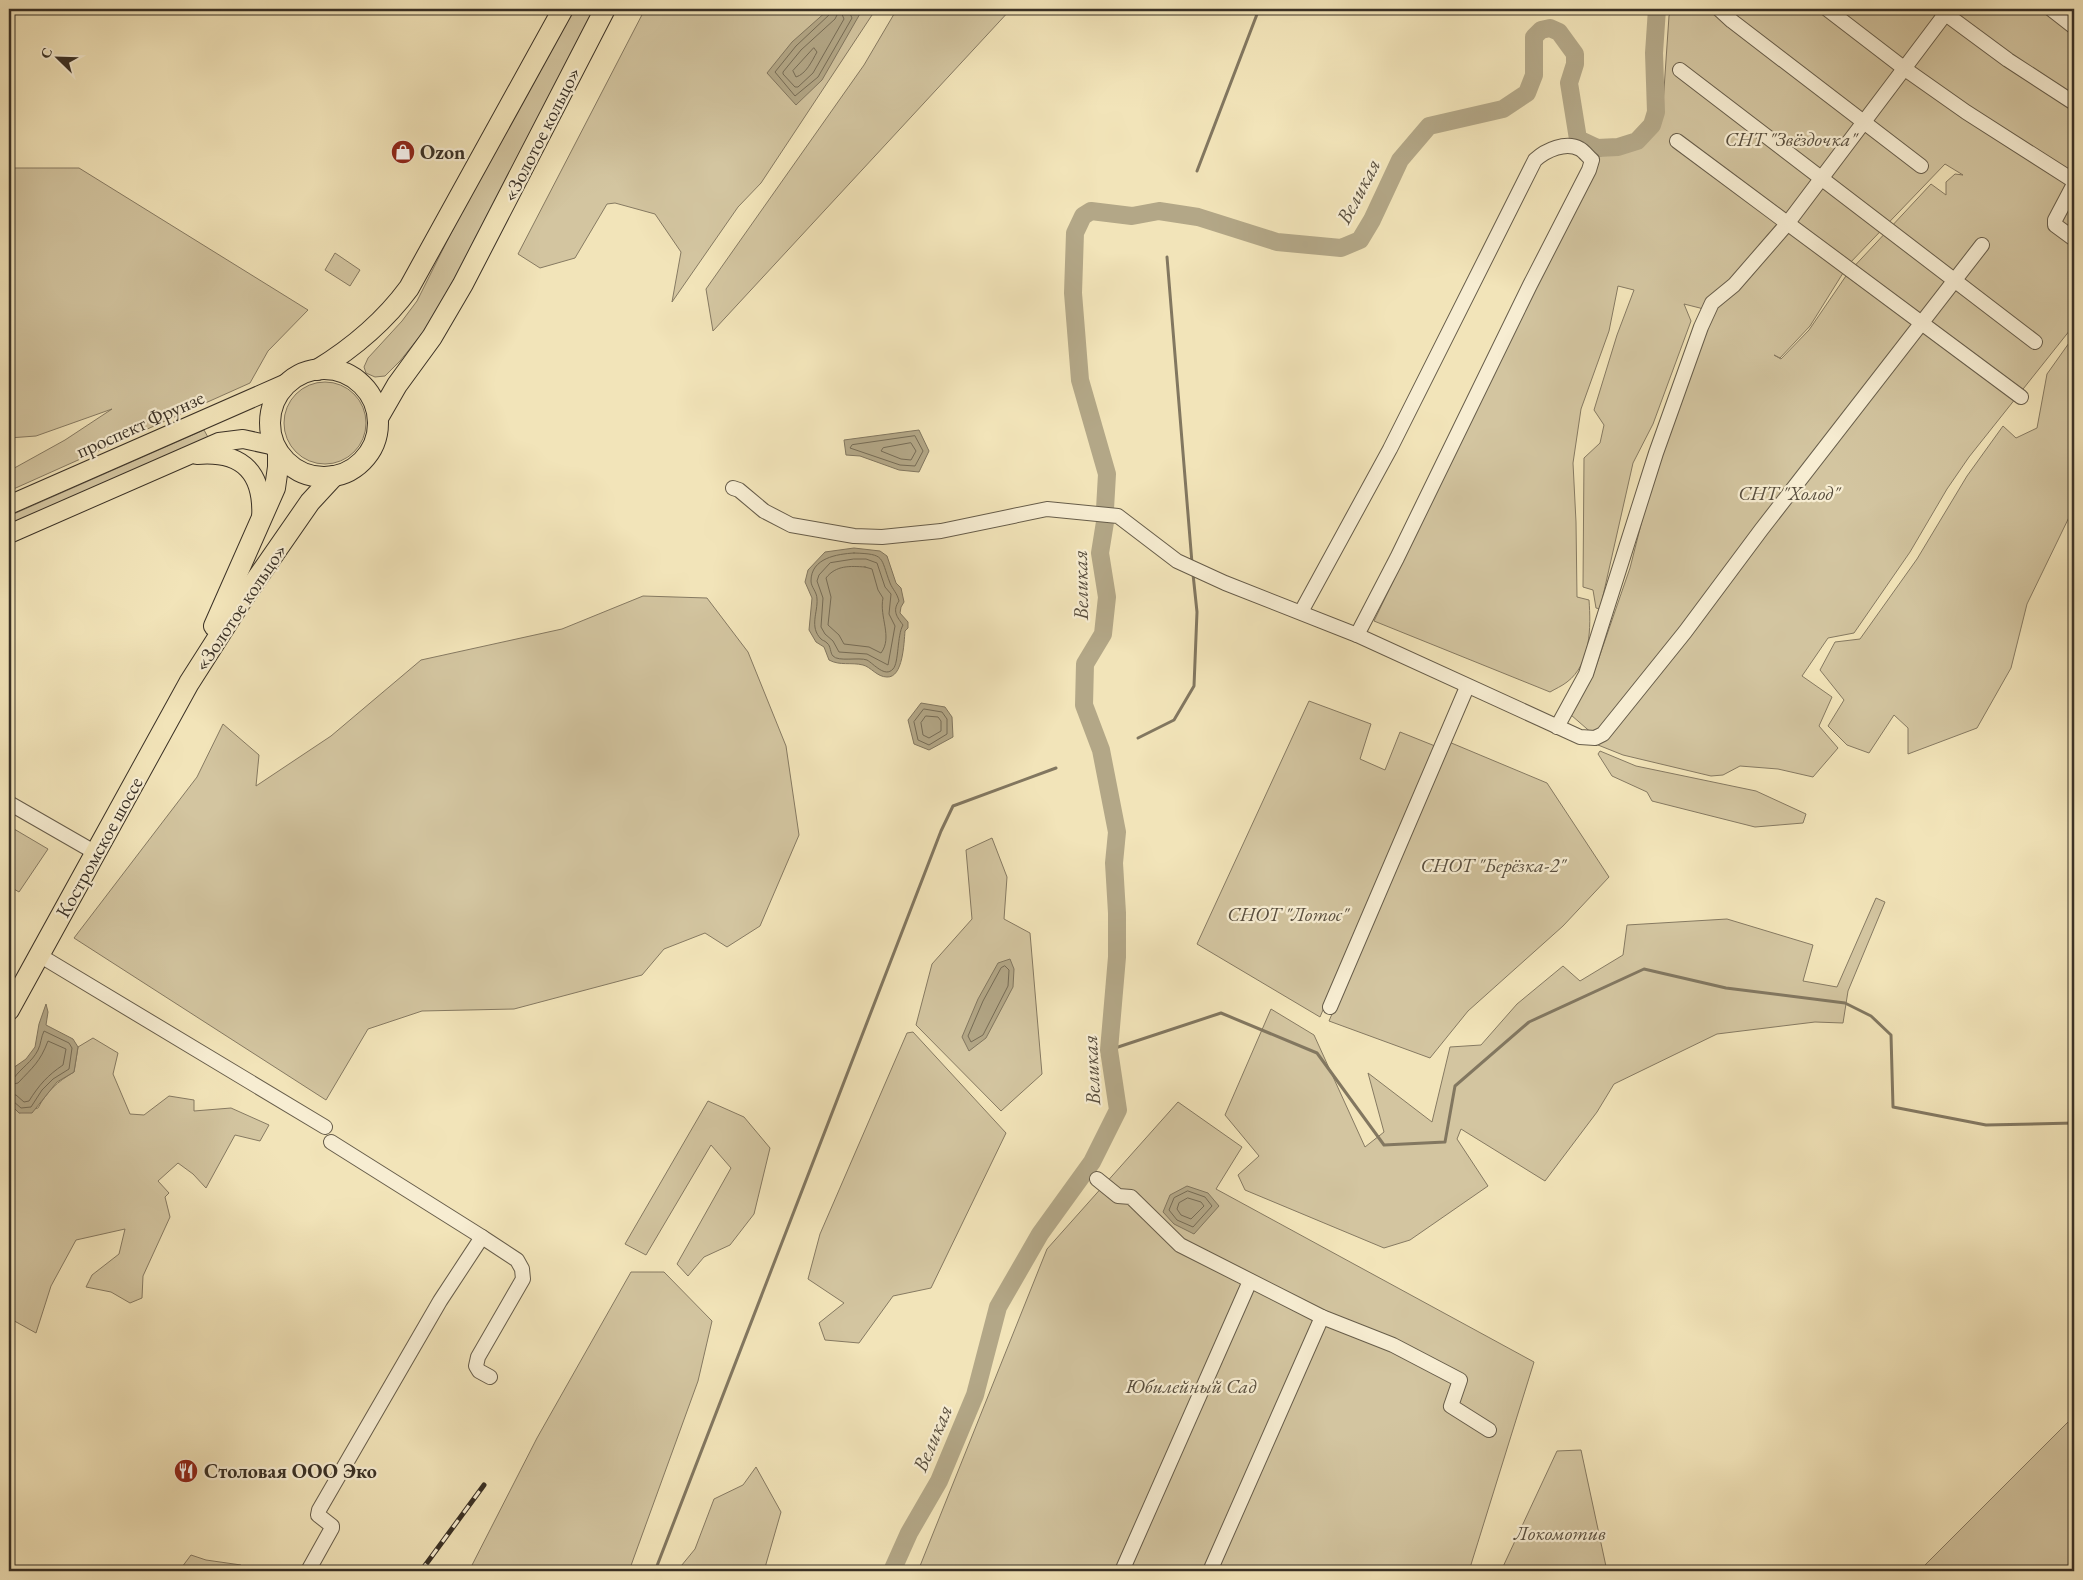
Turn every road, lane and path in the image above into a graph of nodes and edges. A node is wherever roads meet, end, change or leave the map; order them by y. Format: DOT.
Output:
graph roads {
  1 [pos="563,9"];
  2 [pos="605,9"];
  3 [pos="1719,9"];
  4 [pos="1827,9"];
  5 [pos="2051,9"];
  6 [pos="1944,10"];
  7 [pos="2074,27"];
  8 [pos="1905,69"];
  9 [pos="1680,70"];
  10 [pos="2074,103"];
  11 [pos="1863,122"];
  12 [pos="1677,141"];
  13 [pos="1921,166"];
  14 [pos="1822,178"];
  15 [pos="2074,182"];
  16 [pos="1787,224"];
  17 [pos="2074,239"];
  18 [pos="1982,245"];
  19 [pos="1954,282"];
  20 [pos="1923,323"];
  21 [pos="2035,342"];
  22 [pos="317,370"];
  23 [pos="289,382"];
  24 [pos="2021,397"];
  25 [pos="378,418"];
  26 [pos="276,449"];
  27 [pos="179,460"];
  28 [pos="334,476"];
  29 [pos="733,488"];
  30 [pos="9,505"];
  31 [pos="261,520"];
  32 [pos="9,534"];
  33 [pos="1301,612"];
  34 [pos="1357,635"];
  35 [pos="189,683"];
  36 [pos="1467,687"];
  37 [pos="1557,727"];
  38 [pos="9,804"];
  39 [pos="96,853"];
  40 [pos="39,954"];
  41 [pos="1330,1007"];
  42 [pos="9,1010"];
  43 [pos="325,1127"];
  44 [pos="331,1142"];
  45 [pos="1097,1179"];
  46 [pos="482,1237"];
  47 [pos="1250,1281"];
  48 [pos="1322,1316"];
  49 [pos="490,1377"];
  50 [pos="1489,1430"];
  51 [pos="308,1571"];
  52 [pos="1122,1571"];
  53 [pos="1210,1571"];
  1 -- 22 [label="highway, «Золотое кольцо»"];
  2 -- 25 [label="highway, «Золотое кольцо»"];
  3 -- 11 [label="street"];
  4 -- 8 [label="street"];
  5 -- 7 [label="street"];
  6 -- 8 [label="street"];
  6 -- 10 [label="street"];
  8 -- 11 [label="street"];
  8 -- 15 [label="street"];
  9 -- 14 [label="street"];
  11 -- 13 [label="street"];
  11 -- 14 [label="street"];
  12 -- 16 [label="street"];
  14 -- 16 [label="street"];
  14 -- 19 [label="street"];
  15 -- 17 [label="street"];
  16 -- 20 [label="street"];
  16 -- 37 [label="street"];
  18 -- 19 [label="street"];
  19 -- 20 [label="street"];
  19 -- 21 [label="street"];
  20 -- 24 [label="street"];
  20 -- 37 [label="street"];
  22 -- 23 [label="highway, «Золотое кольцо»"];
  22 -- 25 [label="highway, «Золотое кольцо»"];
  23 -- 26 [label="highway, «Золотое кольцо»"];
  23 -- 30 [label="main road, проспект Фрунзе"];
  25 -- 28 [label="highway, «Золотое кольцо»"];
  26 -- 27 [label="main road"];
  26 -- 28 [label="highway"];
  26 -- 31 [label="highway, «Золотое кольцо»"];
  27 -- 31 [label="main road"];
  27 -- 32 [label="main road"];
  28 -- 35 [label="highway, «Золотое кольцо»"];
  29 -- 33 [label="street"];
  31 -- 35 [label="highway, «Золотое кольцо»"];
  33 -- 34 [label="street"];
  33 -- 34 [label="street"];
  34 -- 36 [label="street"];
  35 -- 39 [label="highway, Костромское шоссе"];
  36 -- 37 [label="street"];
  36 -- 41 [label="street"];
  38 -- 39 [label="street"];
  39 -- 40 [label="highway, Костромское шоссе"];
  40 -- 42 [label="highway, Костромское шоссе"];
  40 -- 43 [label="street"];
  44 -- 46 [label="street"];
  45 -- 47 [label="street"];
  46 -- 49 [label="street"];
  46 -- 51 [label="street"];
  47 -- 48 [label="street"];
  47 -- 52 [label="street"];
  48 -- 50 [label="street"];
  48 -- 53 [label="street"];
}
